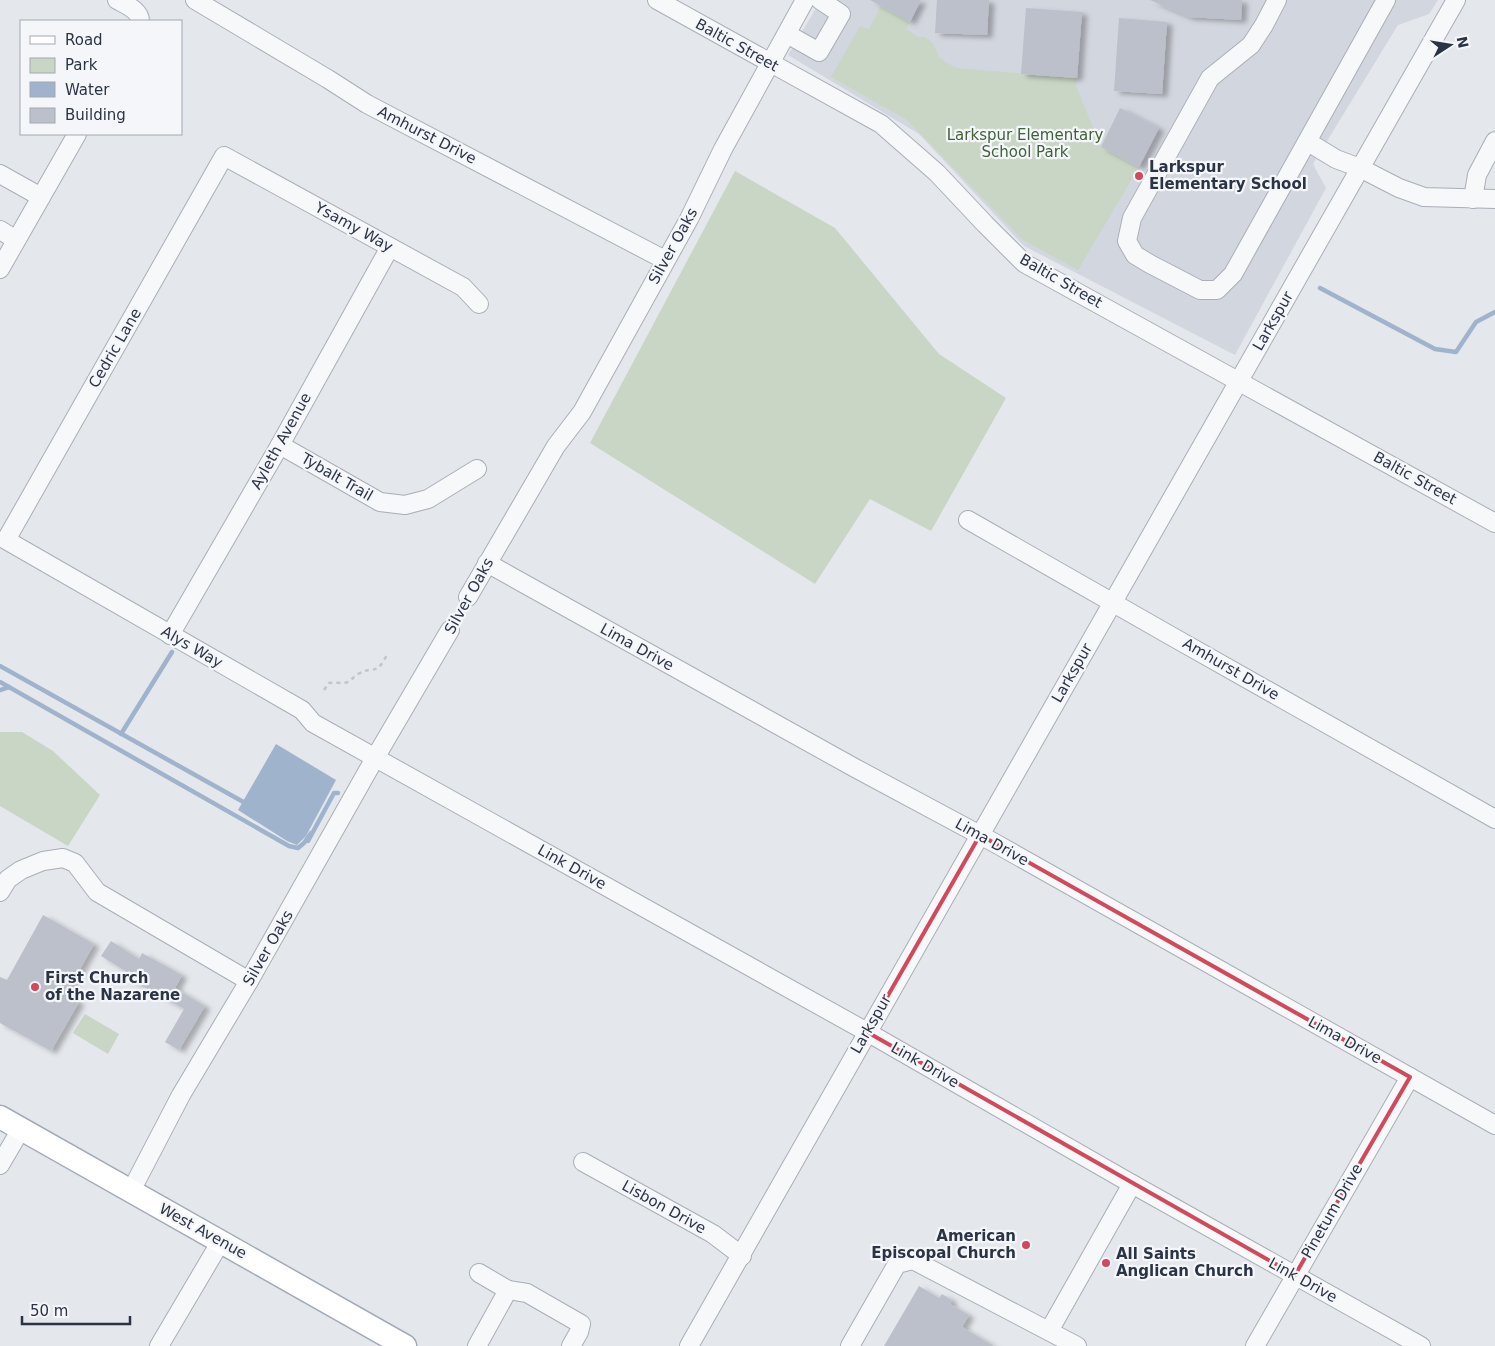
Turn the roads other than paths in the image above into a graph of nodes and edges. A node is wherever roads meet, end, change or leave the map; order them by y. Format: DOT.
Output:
graph roads {
  1 [pos="117,0"];
  2 [pos="195,0"];
  3 [pos="657,0"];
  4 [pos="805,0"];
  5 [pos="820,0"];
  6 [pos="1276,0"];
  7 [pos="1386,0"];
  8 [pos="1456,0"];
  9 [pos="140,20"];
  10 [pos="787,34"];
  11 [pos="769,63"];
  12 [pos="76,135"];
  13 [pos="1495,141"];
  14 [pos="1308,142"];
  15 [pos="224,156"];
  16 [pos="1360,168"];
  17 [pos="0,174"];
  18 [pos="41,198"];
  19 [pos="1495,198"];
  20 [pos="1473,199"];
  21 [pos="0,230"];
  22 [pos="16,240"];
  23 [pos="390,247"];
  24 [pos="666,260"];
  25 [pos="0,269"];
  26 [pos="479,304"];
  27 [pos="1240,381"];
  28 [pos="280,445"];
  29 [pos="477,469"];
  30 [pos="968,520"];
  31 [pos="1495,523"];
  32 [pos="6,540"];
  33 [pos="487,563"];
  34 [pos="468,597"];
  35 [pos="1112,603"];
  36 [pos="450,630"];
  37 [pos="170,634"];
  38 [pos="375,758"];
  39 [pos="1495,819"];
  40 [pos="980,835"];
  41 [pos="1,887"];
  42 [pos="249,981"];
  43 [pos="867,1032"];
  44 [pos="1410,1077"];
  45 [pos="0,1117"];
  46 [pos="1495,1125"];
  47 [pos="21,1129"];
  48 [pos="583,1162"];
  49 [pos="0,1165"];
  50 [pos="1132,1184"];
  51 [pos="131,1191"];
  52 [pos="221,1241"];
  53 [pos="742,1256"];
  54 [pos="479,1273"];
  55 [pos="1295,1275"];
  56 [pos="508,1290"];
  57 [pos="1049,1331"];
  58 [pos="394,1343"];
  59 [pos="159,1346"];
  60 [pos="477,1346"];
  61 [pos="571,1346"];
  62 [pos="689,1346"];
  63 [pos="850,1346"];
  64 [pos="1077,1346"];
  65 [pos="1255,1346"];
  66 [pos="1421,1346"];
  1 -- 9 [label="street"];
  2 -- 24 [label="street, Amhurst Drive"];
  3 -- 11 [label="street, Baltic Street"];
  4 -- 10 [label="street, Silver Oaks"];
  5 -- 10 [label="street"];
  6 -- 14 [label="street"];
  7 -- 14 [label="street"];
  8 -- 16 [label="street, Larkspur"];
  10 -- 11 [label="street, Silver Oaks"];
  11 -- 24 [label="street, Silver Oaks"];
  11 -- 27 [label="street, Baltic Street"];
  12 -- 18 [label="street"];
  13 -- 20 [label="street"];
  14 -- 16 [label="street"];
  15 -- 23 [label="street, Ysamy Way"];
  15 -- 32 [label="street, Cedric Lane"];
  16 -- 20 [label="street"];
  16 -- 27 [label="street, Larkspur"];
  17 -- 18 [label="street"];
  18 -- 22 [label="street"];
  19 -- 20 [label="street"];
  21 -- 22 [label="street"];
  22 -- 25 [label="street"];
  23 -- 26 [label="street, Ysamy Way"];
  23 -- 28 [label="street, Ayleth Avenue"];
  24 -- 33 [label="street, Silver Oaks"];
  27 -- 31 [label="street, Baltic Street"];
  27 -- 35 [label="street, Larkspur"];
  28 -- 29 [label="street, Tybalt Trail"];
  28 -- 37 [label="street, Ayleth Avenue"];
  30 -- 35 [label="street, Amhurst Drive"];
  32 -- 37 [label="street, Alys Way"];
  33 -- 34 [label="street, Silver Oaks"];
  33 -- 40 [label="street, Lima Drive"];
  35 -- 39 [label="street, Amhurst Drive"];
  35 -- 40 [label="street, Larkspur"];
  36 -- 38 [label="street, Silver Oaks"];
  37 -- 38 [label="street, Alys Way"];
  38 -- 42 [label="street, Silver Oaks"];
  38 -- 43 [label="street, Link Drive"];
  40 -- 43 [label="street, Larkspur"];
  40 -- 44 [label="street, Lima Drive"];
  41 -- 42 [label="street"];
  42 -- 51 [label="street, Silver Oaks"];
  43 -- 50 [label="street, Link Drive"];
  43 -- 53 [label="street, Larkspur"];
  44 -- 46 [label="street, Lima Drive"];
  44 -- 55 [label="street, Pinetum Drive"];
  45 -- 47 [label="main road, West Avenue"];
  47 -- 49 [label="street"];
  47 -- 51 [label="main road, West Avenue"];
  48 -- 53 [label="street, Lisbon Drive"];
  50 -- 55 [label="street, Link Drive"];
  50 -- 57 [label="street"];
  51 -- 52 [label="main road, West Avenue"];
  52 -- 58 [label="main road, West Avenue"];
  52 -- 59 [label="street"];
  53 -- 62 [label="street, Larkspur"];
  54 -- 56 [label="street"];
  55 -- 65 [label="street, Pinetum Drive"];
  55 -- 66 [label="street, Link Drive"];
  56 -- 60 [label="street"];
  56 -- 61 [label="street"];
  57 -- 63 [label="street"];
  57 -- 64 [label="street"];
}
